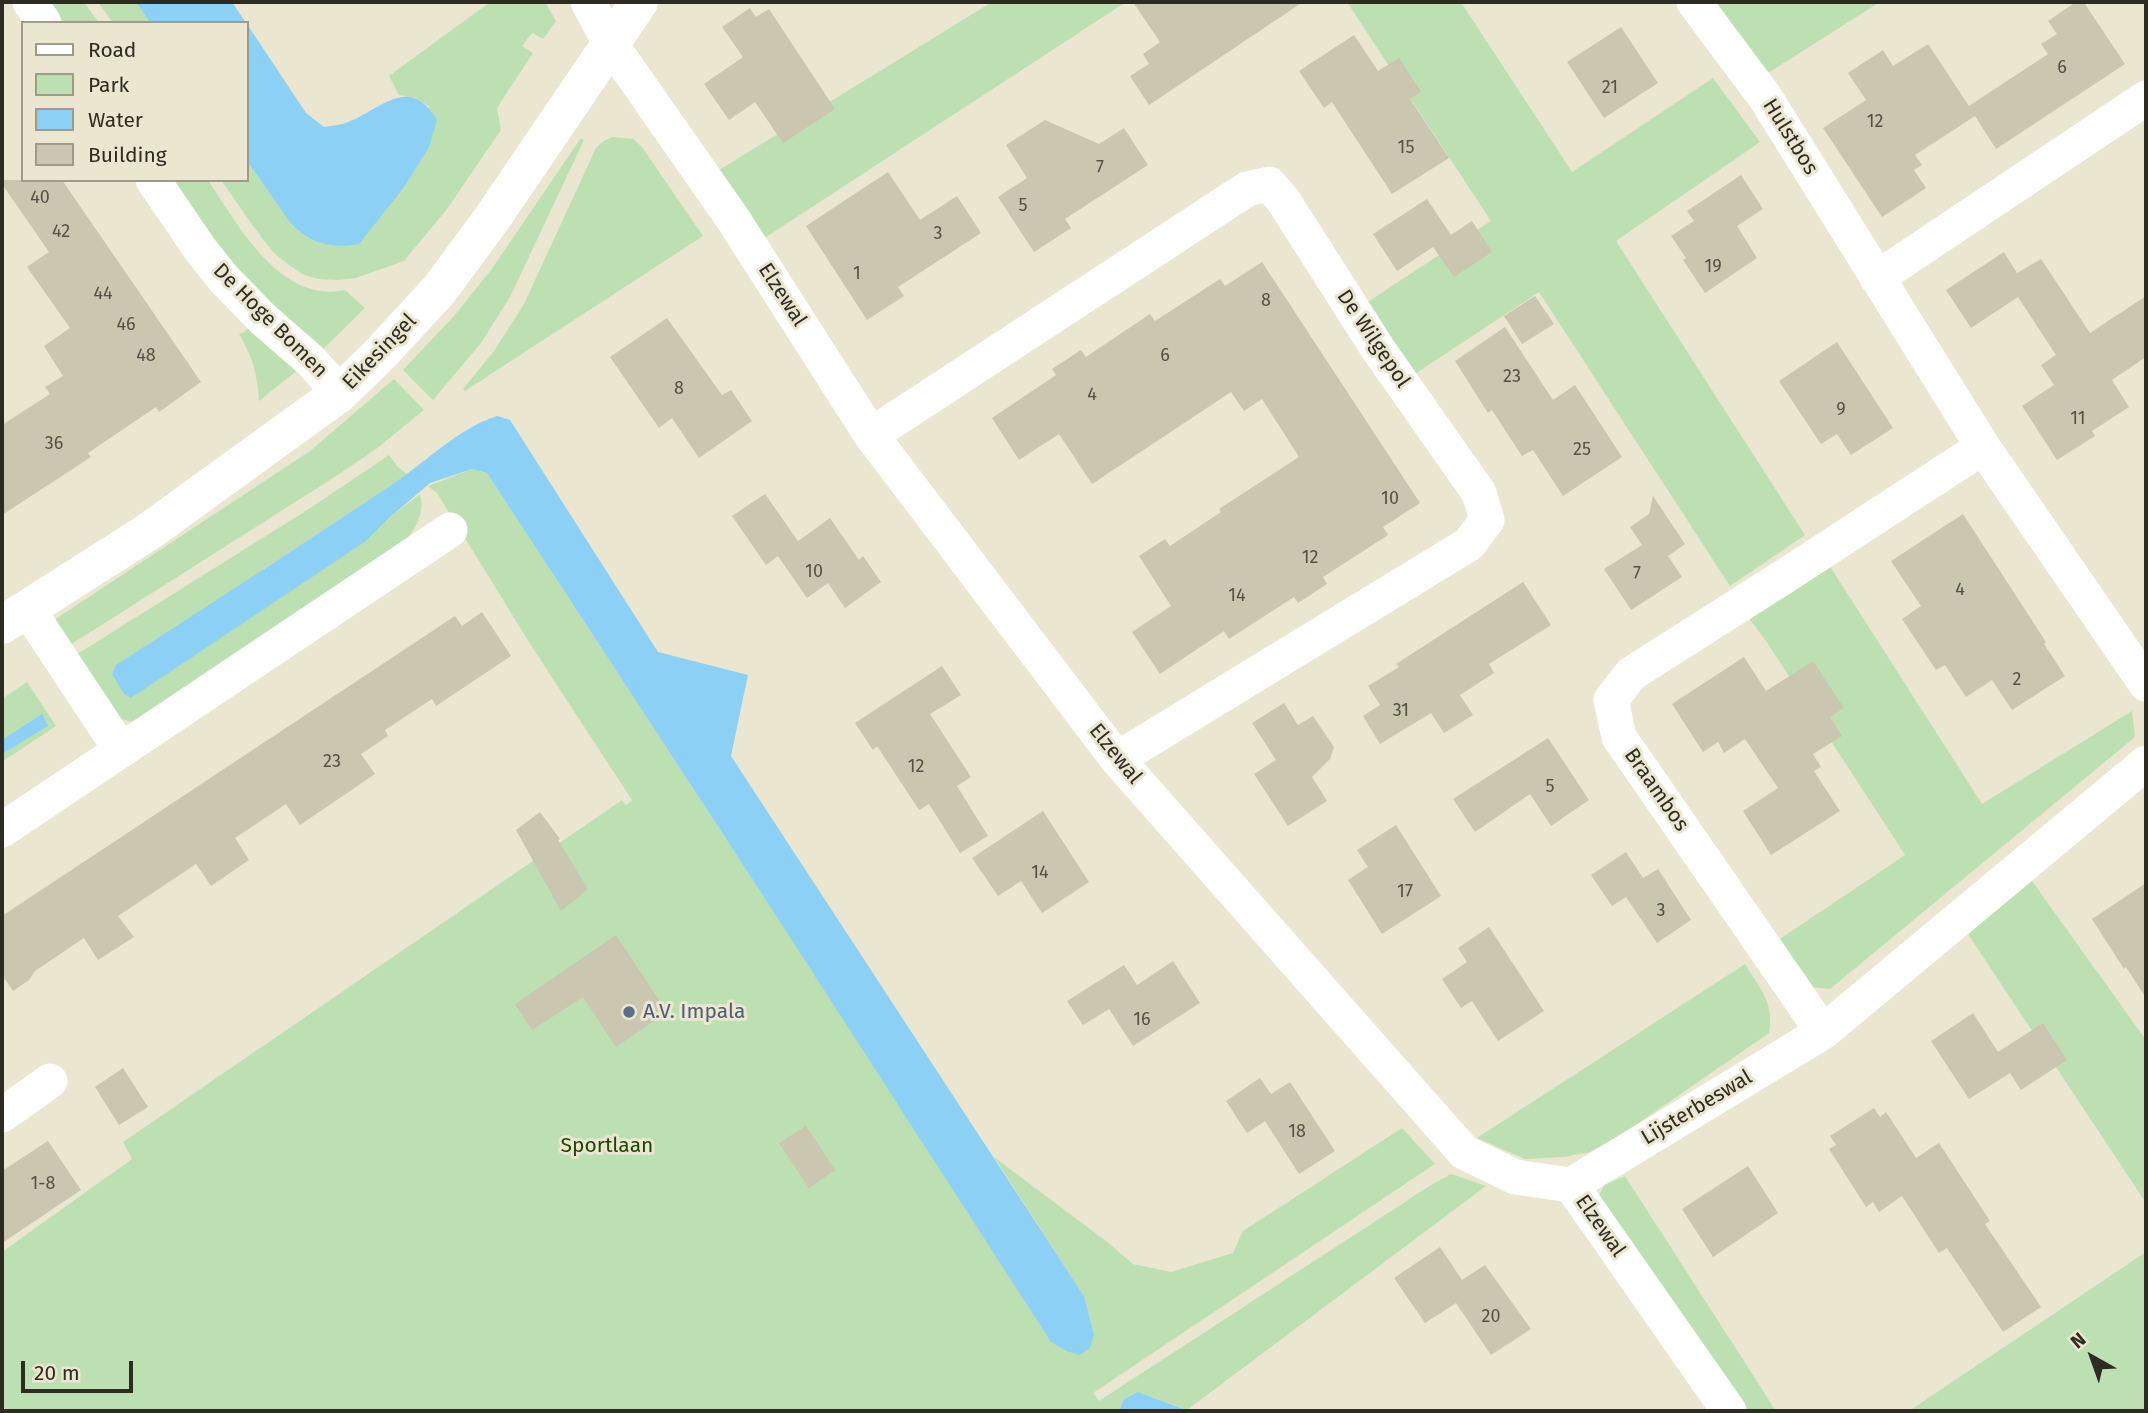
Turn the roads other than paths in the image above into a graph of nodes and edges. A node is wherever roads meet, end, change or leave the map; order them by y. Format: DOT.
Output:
graph roads {
  1 [pos="30,2"];
  2 [pos="588,2"];
  3 [pos="639,2"];
  4 [pos="1694,2"];
  5 [pos="43,21"];
  6 [pos="610,43"];
  7 [pos="2146,98"];
  8 [pos="154,182"];
  9 [pos="1877,278"];
  10 [pos="340,393"];
  11 [pos="871,435"];
  12 [pos="1983,447"];
  13 [pos="450,530"];
  14 [pos="14,616"];
  15 [pos="2146,684"];
  16 [pos="121,750"];
  17 [pos="1117,760"];
  18 [pos="2146,763"];
  19 [pos="2,830"];
  20 [pos="1823,1032"];
  21 [pos="50,1081"];
  22 [pos="2,1115"];
  23 [pos="1571,1185"];
  24 [pos="1729,1411"];
  1 -- 5 [label="street"];
  2 -- 6 [label="street, Elzewal"];
  3 -- 6 [label="street, Eikesingel"];
  4 -- 9 [label="street, Hulstbos"];
  6 -- 10 [label="street, Eikesingel"];
  6 -- 11 [label="street, Elzewal"];
  7 -- 9 [label="street"];
  8 -- 10 [label="street, De Hoge Bomen"];
  9 -- 12 [label="street, Hulstbos"];
  10 -- 14 [label="street, Eikesingel"];
  11 -- 17 [label="street, Elzewal"];
  11 -- 17 [label="street, De Wilgepol"];
  12 -- 15 [label="street"];
  12 -- 20 [label="street, Braambos"];
  13 -- 16 [label="street"];
  14 -- 16 [label="street, Eikesingel"];
  16 -- 19 [label="street"];
  17 -- 23 [label="street, Elzewal"];
  18 -- 20 [label="street"];
  20 -- 23 [label="street, Lijsterbeswal"];
  21 -- 22 [label="street"];
  23 -- 24 [label="street, Elzewal"];
}
